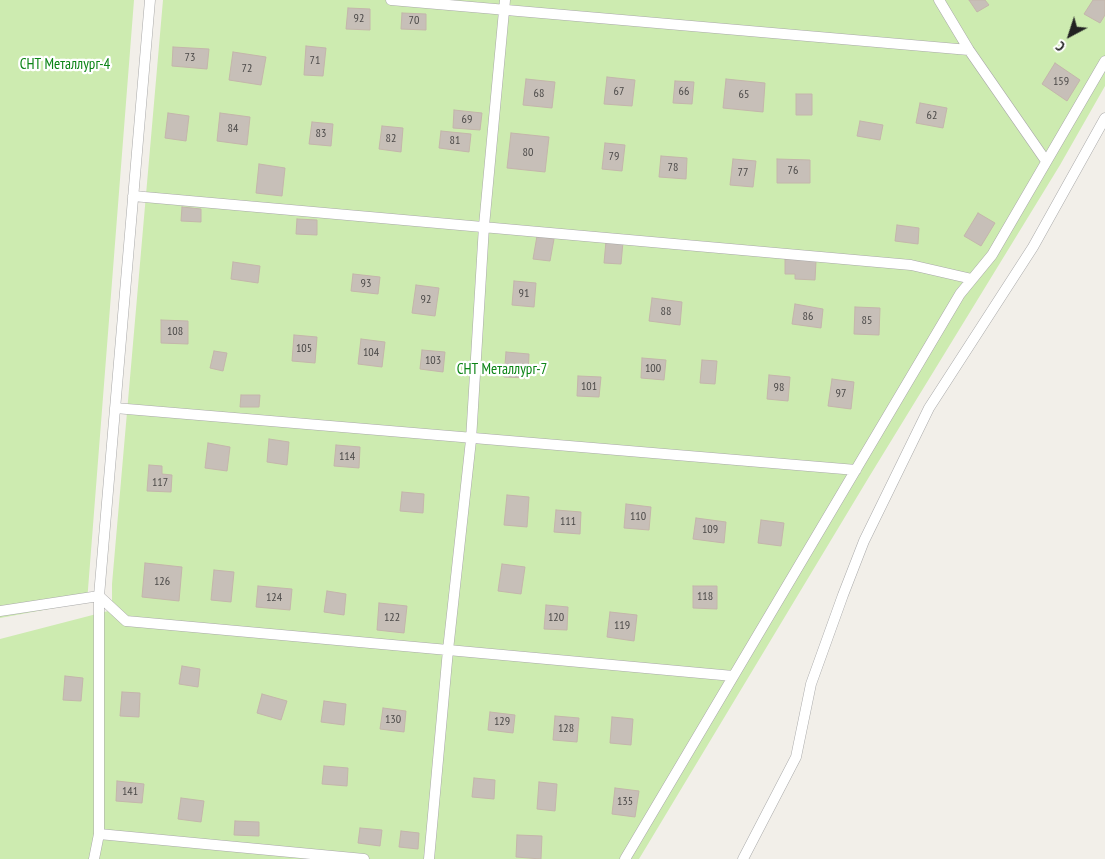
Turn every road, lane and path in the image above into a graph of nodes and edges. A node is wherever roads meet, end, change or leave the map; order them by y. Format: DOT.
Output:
graph roads {
  1 [pos="150,0"];
  2 [pos="391,0"];
  3 [pos="939,0"];
  4 [pos="505,4"];
  5 [pos="969,50"];
  6 [pos="1105,61"];
  7 [pos="1105,118"];
  8 [pos="1046,161"];
  9 [pos="133,196"];
  10 [pos="484,226"];
  11 [pos="972,279"];
  12 [pos="115,408"];
  13 [pos="471,440"];
  14 [pos="856,470"];
  15 [pos="100,596"];
  16 [pos="0,611"];
  17 [pos="448,650"];
  18 [pos="733,676"];
  19 [pos="99,834"];
  20 [pos="94,859"];
  21 [pos="364,859"];
  22 [pos="429,859"];
  23 [pos="625,859"];
  24 [pos="742,859"];
  1 -- 9 [label="lane"];
  2 -- 4 [label="lane"];
  3 -- 5 [label="lane"];
  4 -- 5 [label="lane"];
  4 -- 10 [label="lane"];
  5 -- 8 [label="lane"];
  6 -- 8 [label="lane"];
  7 -- 24 [label="lane"];
  8 -- 11 [label="lane"];
  9 -- 10 [label="lane"];
  9 -- 12 [label="lane"];
  10 -- 11 [label="lane"];
  10 -- 13 [label="lane"];
  11 -- 14 [label="lane"];
  12 -- 13 [label="lane"];
  12 -- 15 [label="lane"];
  13 -- 14 [label="lane"];
  13 -- 17 [label="lane"];
  14 -- 18 [label="lane"];
  15 -- 16 [label="lane"];
  15 -- 17 [label="lane"];
  15 -- 19 [label="lane"];
  17 -- 18 [label="lane"];
  17 -- 22 [label="lane"];
  18 -- 23 [label="lane"];
  19 -- 20 [label="lane"];
  19 -- 21 [label="lane"];
}
